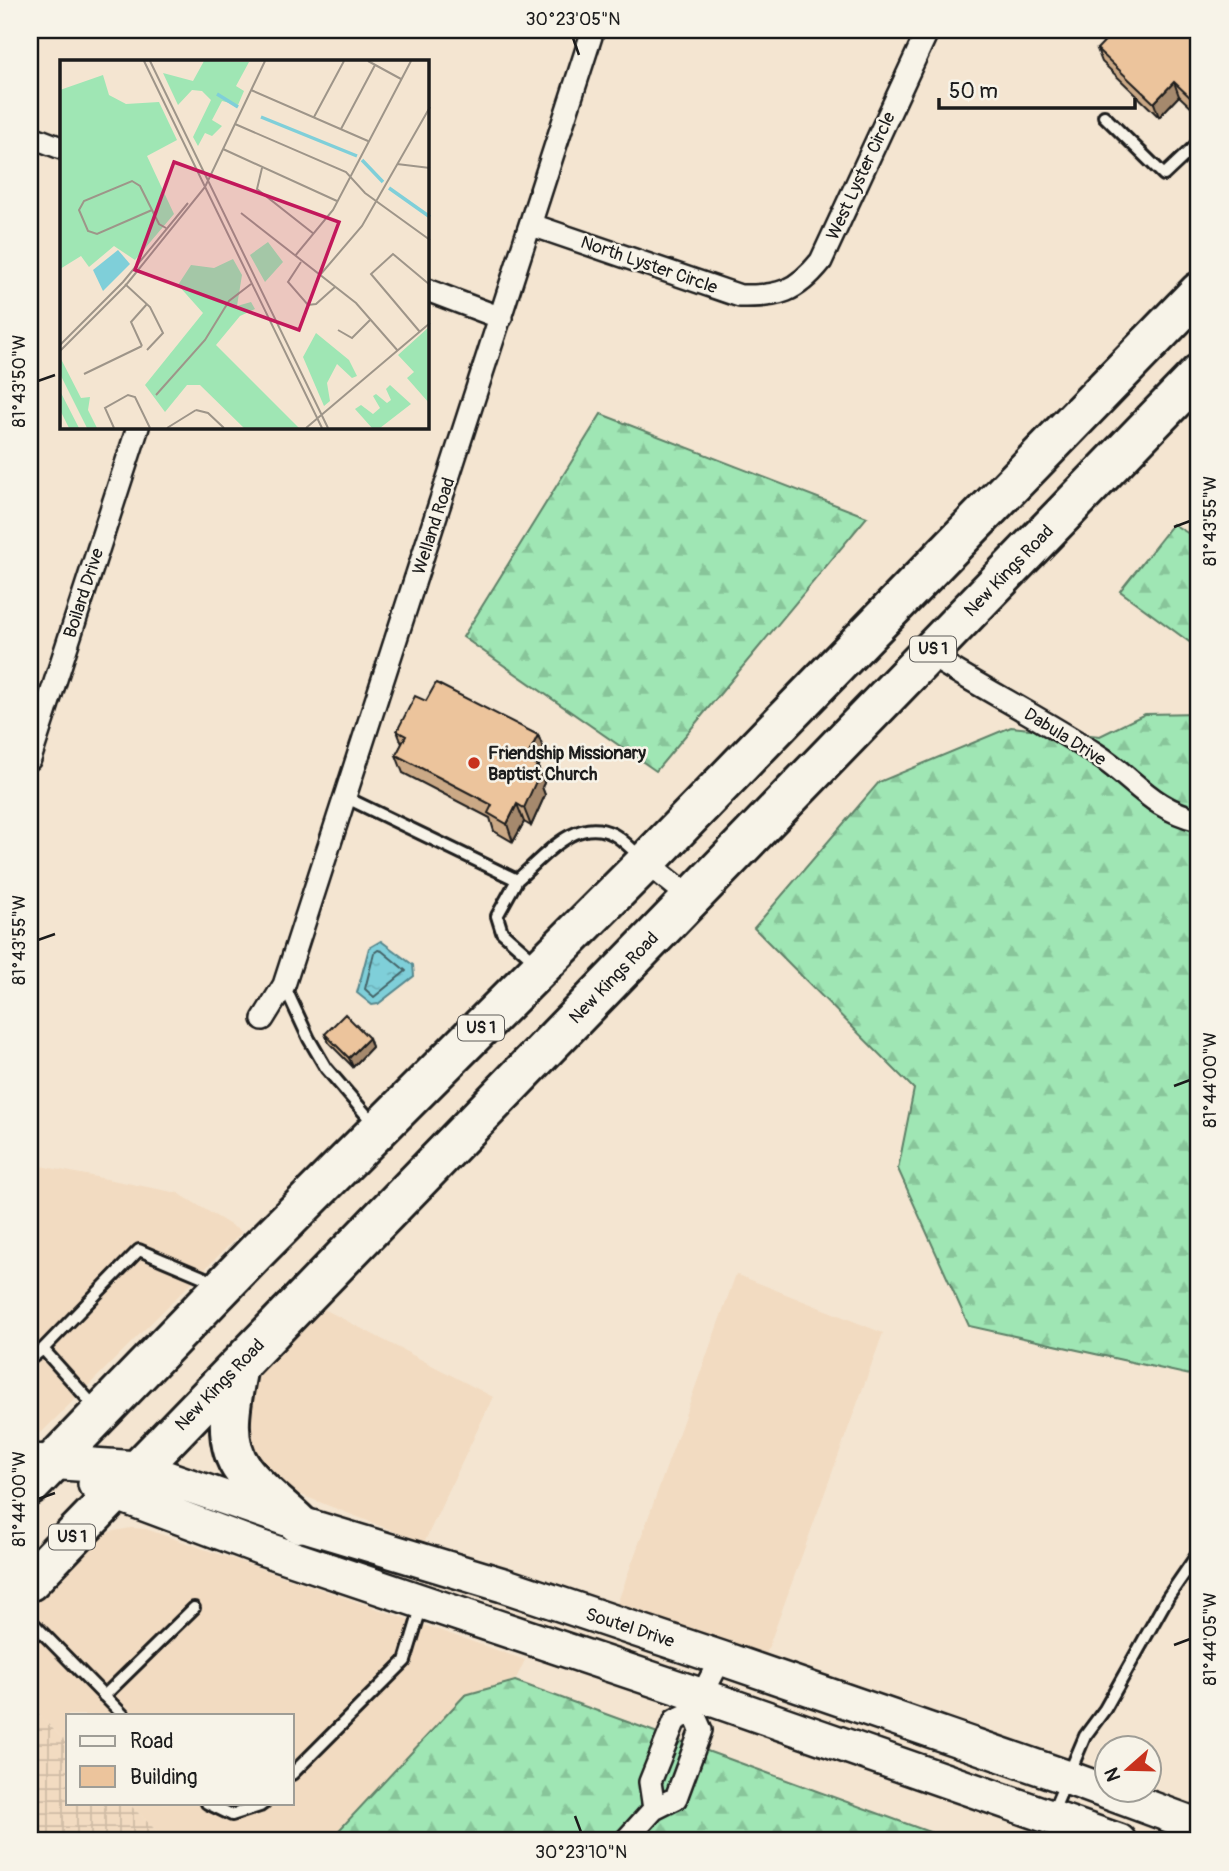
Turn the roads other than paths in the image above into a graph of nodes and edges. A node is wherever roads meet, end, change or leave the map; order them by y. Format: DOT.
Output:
graph roads {
  1 [pos="593,30"];
  2 [pos="928,30"];
  3 [pos="1104,116"];
  4 [pos="30,136"];
  5 [pos="1199,142"];
  6 [pos="60,148"];
  7 [pos="532,225"];
  8 [pos="429,291"];
  9 [pos="1199,292"];
  10 [pos="768,297"];
  11 [pos="501,318"];
  12 [pos="1199,374"];
  13 [pos="137,429"];
  14 [pos="928,654"];
  15 [pos="30,759"];
  16 [pos="345,797"];
  17 [pos="1199,820"];
  18 [pos="646,862"];
  19 [pos="517,880"];
  20 [pos="691,898"];
  21 [pos="541,968"];
  22 [pos="284,985"];
  23 [pos="263,1018"];
  24 [pos="379,1130"];
  25 [pos="223,1286"];
  26 [pos="43,1349"];
  27 [pos="30,1359"];
  28 [pos="238,1366"];
  29 [pos="100,1413"];
  30 [pos="37,1470"];
  31 [pos="126,1481"];
  32 [pos="298,1523"];
  33 [pos="1199,1552"];
  34 [pos="30,1581"];
  35 [pos="423,1602"];
  36 [pos="194,1608"];
  37 [pos="30,1620"];
  38 [pos="721,1658"];
  39 [pos="104,1696"];
  40 [pos="696,1704"];
  41 [pos="121,1714"];
  42 [pos="294,1772"];
  43 [pos="1066,1777"];
  44 [pos="209,1804"];
  45 [pos="263,1804"];
  46 [pos="654,1809"];
  47 [pos="1050,1818"];
  48 [pos="1199,1826"];
  49 [pos="625,1841"];
  50 [pos="1119,1841"];
  1 -- 7 [label="street, Welland Road"];
  2 -- 10 [label="street, West Lyster Circle"];
  3 -- 5 [label="lane"];
  4 -- 6 [label="street"];
  7 -- 10 [label="street, North Lyster Circle"];
  7 -- 11 [label="street, Welland Road"];
  8 -- 11 [label="street"];
  9 -- 18 [label="highway, US 1"];
  11 -- 16 [label="street, Welland Road"];
  12 -- 14 [label="highway, New Kings Road / US 1"];
  13 -- 15 [label="street, Boilard Drive"];
  14 -- 17 [label="street, Dabula Drive"];
  14 -- 20 [label="highway, New Kings Road / US 1"];
  16 -- 19 [label="lane"];
  16 -- 22 [label="street, Welland Road"];
  18 -- 19 [label="lane"];
  18 -- 20 [label="street"];
  18 -- 21 [label="highway, US 1"];
  19 -- 21 [label="lane"];
  20 -- 28 [label="highway, New Kings Road / US 1"];
  21 -- 24 [label="highway, US 1"];
  22 -- 23 [label="street, Welland Road"];
  22 -- 24 [label="lane"];
  24 -- 25 [label="highway, US 1"];
  25 -- 26 [label="lane"];
  25 -- 29 [label="highway, US 1"];
  26 -- 27 [label="lane"];
  26 -- 29 [label="lane"];
  28 -- 31 [label="highway, New Kings Road / US 1"];
  28 -- 32 [label="highway"];
  29 -- 30 [label="highway, US 1"];
  30 -- 31 [label="main road, Soutel Drive"];
  31 -- 32 [label="main road, Soutel Drive"];
  31 -- 34 [label="highway, New Kings Road / US 1"];
  31 -- 35 [label="main road, Soutel Drive"];
  32 -- 38 [label="main road, Soutel Drive"];
  33 -- 43 [label="lane"];
  35 -- 40 [label="main road, Soutel Drive"];
  35 -- 42 [label="lane"];
  36 -- 39 [label="lane"];
  37 -- 39 [label="lane"];
  38 -- 40 [label="street"];
  38 -- 43 [label="main road, Soutel Drive"];
  39 -- 41 [label="lane"];
  40 -- 46 [label="street"];
  40 -- 46 [label="street"];
  40 -- 47 [label="main road, Soutel Drive"];
  43 -- 47 [label="lane"];
  43 -- 48 [label="main road, Soutel Drive"];
  44 -- 45 [label="lane"];
  46 -- 49 [label="street"];
  47 -- 50 [label="main road, Soutel Drive"];
}
